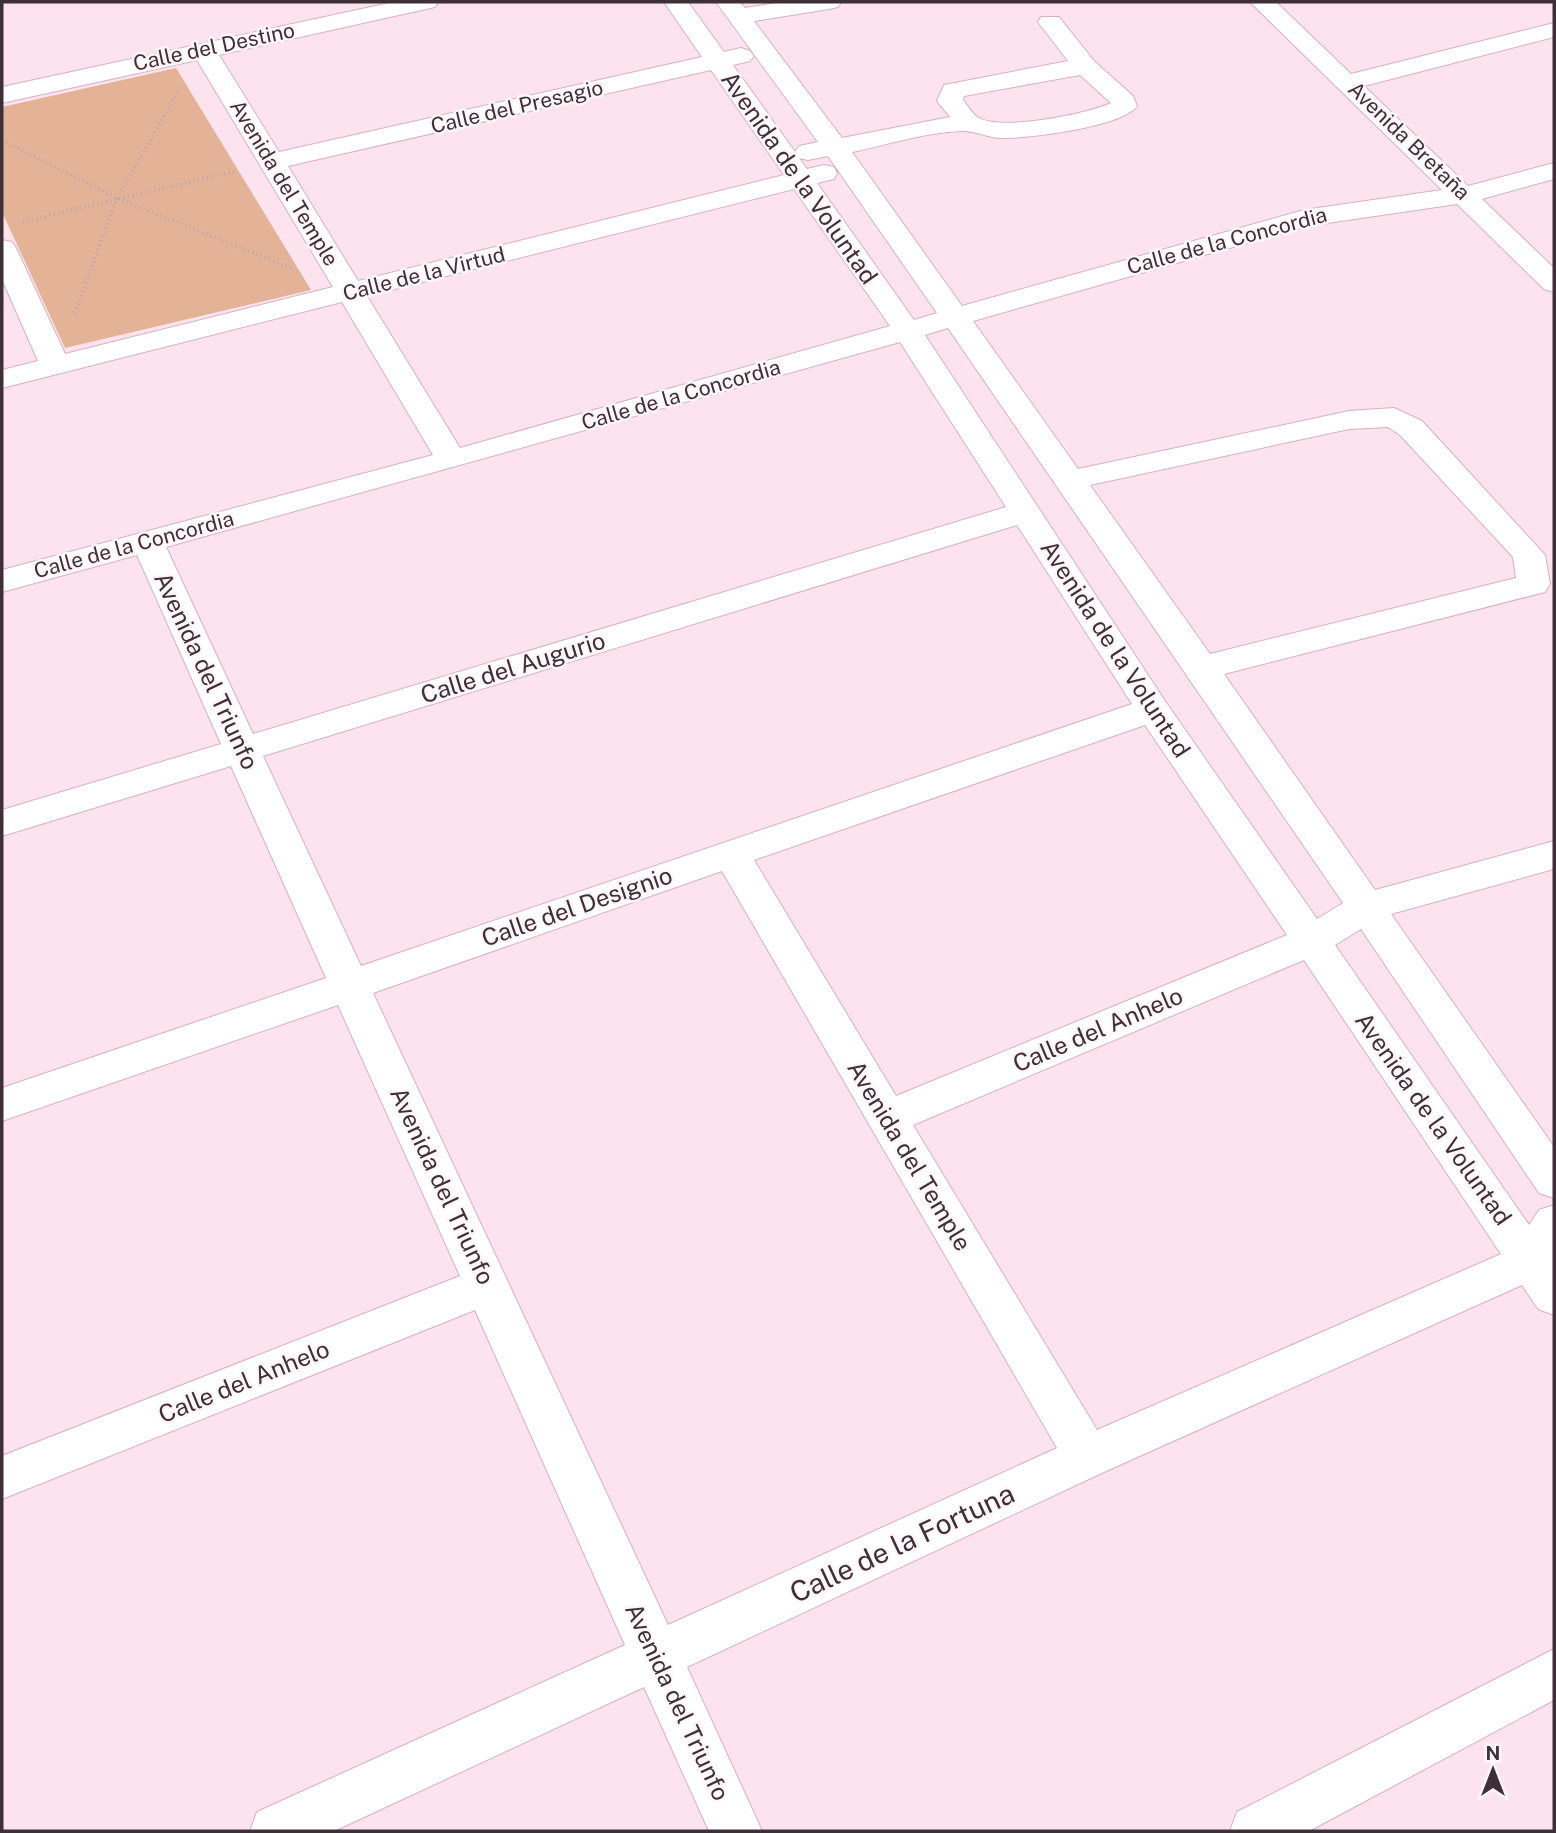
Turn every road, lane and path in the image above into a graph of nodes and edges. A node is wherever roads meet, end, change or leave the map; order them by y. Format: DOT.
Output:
graph roads {
  1 [pos="426,2"];
  2 [pos="676,2"];
  3 [pos="829,2"];
  4 [pos="1262,2"];
  5 [pos="733,9"];
  6 [pos="1050,22"];
  7 [pos="1554,30"];
  8 [pos="203,49"];
  9 [pos="763,52"];
  10 [pos="717,61"];
  11 [pos="1085,66"];
  12 [pos="1348,82"];
  13 [pos="2,95"];
  14 [pos="950,101"];
  15 [pos="967,122"];
  16 [pos="883,125"];
  17 [pos="2,140"];
  18 [pos="833,147"];
  19 [pos="272,162"];
  20 [pos="793,168"];
  21 [pos="1554,171"];
  22 [pos="1464,195"];
  23 [pos="117,198"];
  24 [pos="8,236"];
  25 [pos="1554,283"];
  26 [pos="350,292"];
  27 [pos="955,316"];
  28 [pos="907,330"];
  29 [pos="55,366"];
  30 [pos="2,379"];
  31 [pos="452,460"];
  32 [pos="1070,480"];
  33 [pos="1025,512"];
  34 [pos="147,542"];
  35 [pos="2,581"];
  36 [pos="1202,668"];
  37 [pos="1153,709"];
  38 [pos="243,750"];
  39 [pos="2,823"];
  40 [pos="731,854"];
  41 [pos="1554,855"];
  42 [pos="1368,906"];
  43 [pos="1311,942"];
  44 [pos="350,985"];
  45 [pos="2,1105"];
  46 [pos="886,1118"];
  47 [pos="1554,1181"];
  48 [pos="1546,1260"];
  49 [pos="487,1285"];
  50 [pos="1087,1457"];
  51 [pos="2,1478"];
  52 [pos="656,1657"];
  53 [pos="1554,1673"];
  54 [pos="276,1831"];
  55 [pos="736,1831"];
  56 [pos="1256,1831"];
  1 -- 8 [label="street, Calle del Destino"];
  2 -- 10 [label="street, Avenida de la Voluntad"];
  3 -- 5 [label="street"];
  4 -- 12 [label="street, Avenida Bretaña"];
  5 -- 9 [label="street, Avenida de la Voluntad"];
  6 -- 11 [label="street"];
  7 -- 12 [label="street"];
  8 -- 13 [label="street, Calle del Destino"];
  8 -- 19 [label="street, Avenida del Temple"];
  8 -- 23 [label="path"];
  9 -- 10 [label="street, Calle del Presagio"];
  9 -- 18 [label="street, Avenida de la Voluntad"];
  10 -- 19 [label="street, Calle del Presagio"];
  10 -- 20 [label="street, Avenida de la Voluntad"];
  11 -- 14 [label="street"];
  11 -- 15 [label="street"];
  12 -- 22 [label="street, Avenida Bretaña"];
  14 -- 15 [label="street"];
  14 -- 16 [label="street"];
  15 -- 16 [label="street"];
  16 -- 18 [label="street, Calle de la Virtud"];
  17 -- 23 [label="path"];
  18 -- 20 [label="street, Calle de la Virtud"];
  18 -- 27 [label="street, Avenida de la Voluntad"];
  19 -- 23 [label="path"];
  19 -- 26 [label="street, Avenida del Temple"];
  20 -- 26 [label="street, Calle de la Virtud"];
  20 -- 28 [label="street, Avenida de la Voluntad"];
  21 -- 22 [label="street, Calle de la Concordia"];
  22 -- 25 [label="street, Avenida Bretaña"];
  22 -- 27 [label="street, Calle de la Concordia"];
  23 -- 24 [label="path"];
  23 -- 26 [label="path"];
  23 -- 29 [label="path"];
  24 -- 29 [label="street"];
  26 -- 29 [label="street, Calle de la Virtud"];
  26 -- 31 [label="street, Avenida del Temple"];
  27 -- 28 [label="street, Calle de la Concordia"];
  27 -- 32 [label="street, Avenida de la Voluntad"];
  28 -- 31 [label="street, Calle de la Concordia"];
  28 -- 33 [label="street, Avenida de la Voluntad"];
  29 -- 30 [label="street, Calle de la Virtud"];
  31 -- 34 [label="street, Calle de la Concordia"];
  32 -- 36 [label="street, Avenida de la Voluntad"];
  32 -- 36 [label="street"];
  33 -- 37 [label="street, Avenida de la Voluntad"];
  33 -- 38 [label="street, Calle del Augurio"];
  34 -- 35 [label="street, Calle de la Concordia"];
  34 -- 38 [label="street, Avenida del Triunfo"];
  36 -- 42 [label="street, Avenida de la Voluntad"];
  37 -- 40 [label="street, Calle del Designio"];
  37 -- 43 [label="street, Avenida de la Voluntad"];
  38 -- 39 [label="street, Calle del Augurio"];
  38 -- 44 [label="street, Avenida del Triunfo"];
  40 -- 44 [label="street, Calle del Designio"];
  40 -- 46 [label="street, Avenida del Temple"];
  41 -- 42 [label="street, Calle del Anhelo"];
  42 -- 43 [label="street, Calle del Anhelo"];
  42 -- 47 [label="street, Avenida de la Voluntad"];
  43 -- 46 [label="street, Calle del Anhelo"];
  43 -- 48 [label="street, Avenida de la Voluntad"];
  44 -- 45 [label="street, Calle del Designio"];
  44 -- 49 [label="street, Avenida del Triunfo"];
  46 -- 50 [label="street, Avenida del Temple"];
  48 -- 50 [label="street, Calle de la Fortuna"];
  49 -- 51 [label="street, Calle del Anhelo"];
  49 -- 52 [label="street, Avenida del Triunfo"];
  50 -- 52 [label="street, Calle de la Fortuna"];
  52 -- 54 [label="street, Calle de la Fortuna"];
  52 -- 55 [label="street, Avenida del Triunfo"];
  53 -- 56 [label="street"];
}
